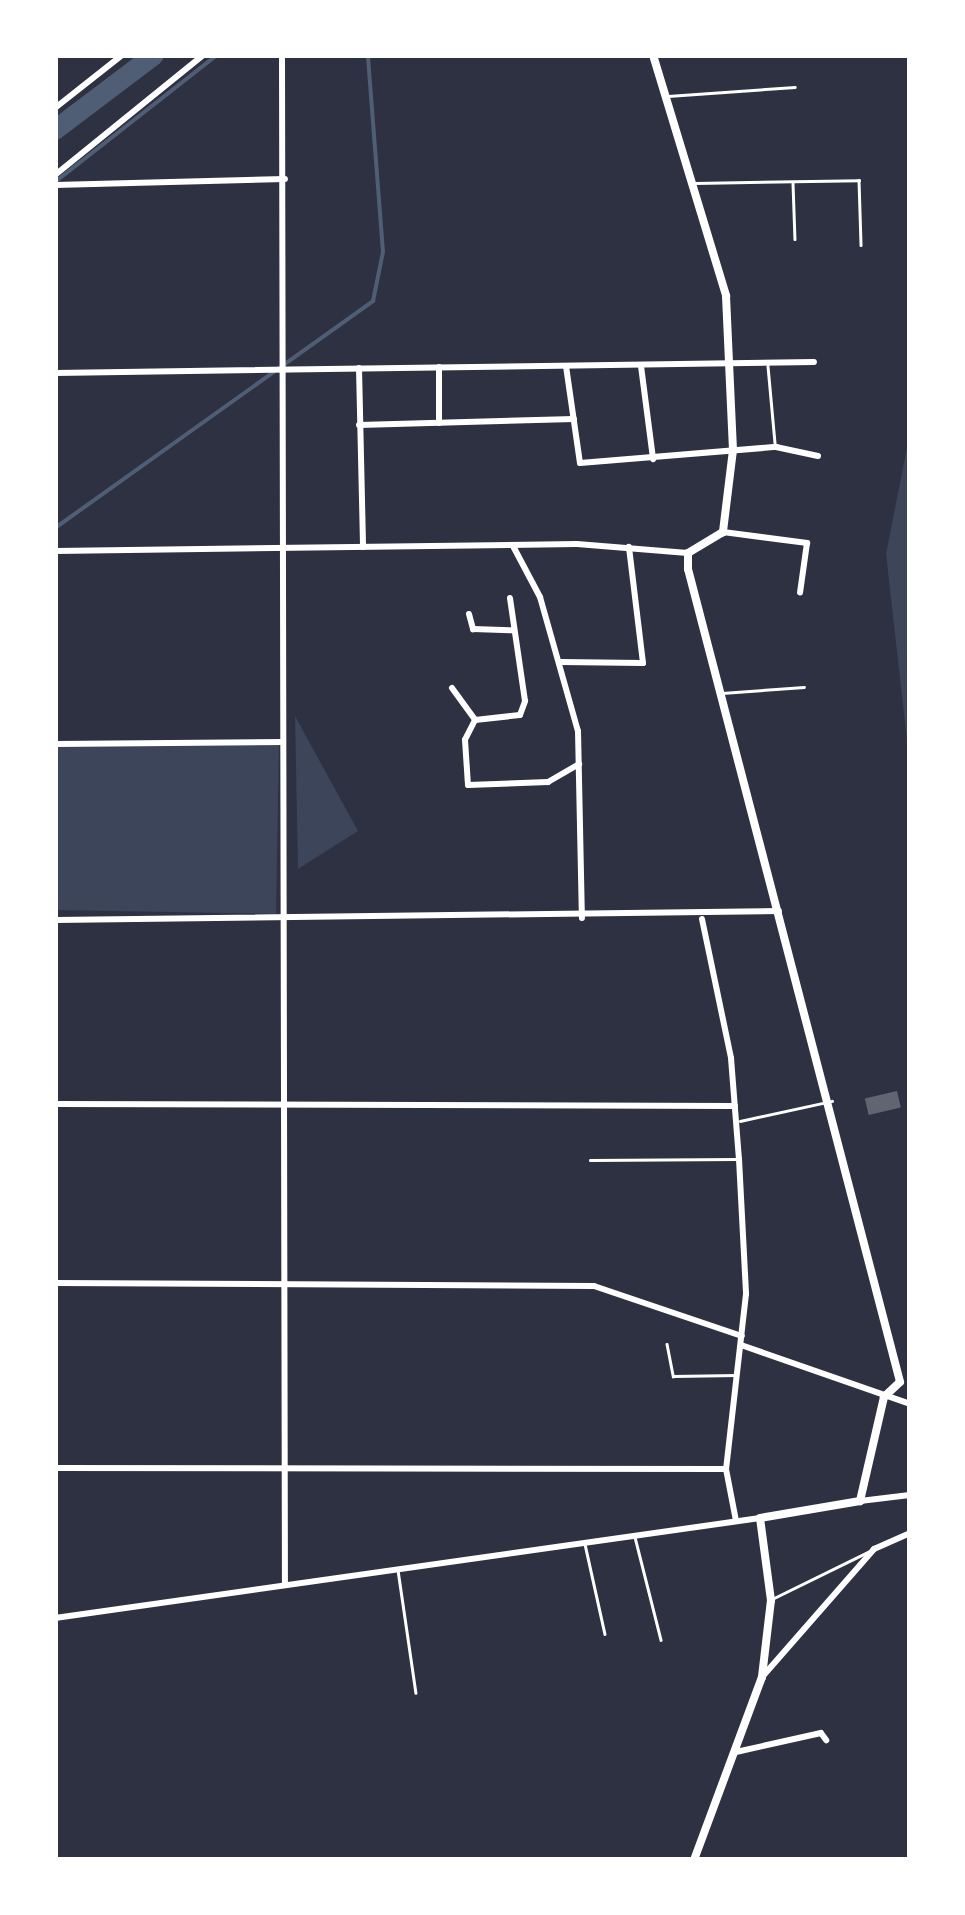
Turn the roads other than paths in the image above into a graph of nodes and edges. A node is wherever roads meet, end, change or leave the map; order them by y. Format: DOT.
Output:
graph roads {
  1 [pos="122,55"];
  2 [pos="203,55"];
  3 [pos="282,55"];
  4 [pos="653,55"];
  5 [pos="795,87"];
  6 [pos="666,96"];
  7 [pos="55,108"];
  8 [pos="55,175"];
  9 [pos="285,180"];
  10 [pos="794,182"];
  11 [pos="693,183"];
  12 [pos="55,186"];
  13 [pos="795,238"];
  14 [pos="861,245"];
  15 [pos="814,362"];
  16 [pos="768,365"];
  17 [pos="566,366"];
  18 [pos="641,366"];
  19 [pos="726,366"];
  20 [pos="438,367"];
  21 [pos="358,368"];
  22 [pos="276,371"];
  23 [pos="55,373"];
  24 [pos="574,419"];
  25 [pos="438,423"];
  26 [pos="359,425"];
  27 [pos="776,448"];
  28 [pos="732,450"];
  29 [pos="818,456"];
  30 [pos="653,460"];
  31 [pos="722,532"];
  32 [pos="513,546"];
  33 [pos="628,546"];
  34 [pos="282,547"];
  35 [pos="363,548"];
  36 [pos="55,551"];
  37 [pos="688,553"];
  38 [pos="800,593"];
  39 [pos="510,598"];
  40 [pos="468,614"];
  41 [pos="510,630"];
  42 [pos="561,662"];
  43 [pos="804,686"];
  44 [pos="452,688"];
  45 [pos="721,693"];
  46 [pos="475,720"];
  47 [pos="284,742"];
  48 [pos="55,744"];
  49 [pos="579,764"];
  50 [pos="781,911"];
  51 [pos="582,918"];
  52 [pos="702,919"];
  53 [pos="55,920"];
  54 [pos="284,920"];
  55 [pos="283,1100"];
  56 [pos="832,1101"];
  57 [pos="55,1104"];
  58 [pos="736,1106"];
  59 [pos="736,1122"];
  60 [pos="739,1159"];
  61 [pos="590,1160"];
  62 [pos="285,1282"];
  63 [pos="55,1283"];
  64 [pos="742,1341"];
  65 [pos="667,1344"];
  66 [pos="738,1375"];
  67 [pos="884,1398"];
  68 [pos="910,1404"];
  69 [pos="55,1468"];
  70 [pos="283,1468"];
  71 [pos="726,1469"];
  72 [pos="910,1496"];
  73 [pos="860,1501"];
  74 [pos="760,1518"];
  75 [pos="736,1521"];
  76 [pos="910,1533"];
  77 [pos="635,1536"];
  78 [pos="585,1542"];
  79 [pos="874,1549"];
  80 [pos="398,1569"];
  81 [pos="285,1585"];
  82 [pos="771,1600"];
  83 [pos="55,1618"];
  84 [pos="605,1634"];
  85 [pos="661,1640"];
  86 [pos="762,1676"];
  87 [pos="416,1693"];
  88 [pos="826,1740"];
  89 [pos="736,1752"];
  90 [pos="694,1860"];
  1 -- 7 [label="street"];
  2 -- 8 [label="street"];
  3 -- 9 [label="street"];
  4 -- 6 [label="street"];
  5 -- 6 [label="lane"];
  6 -- 11 [label="street"];
  9 -- 12 [label="street"];
  9 -- 22 [label="street"];
  10 -- 11 [label="lane"];
  10 -- 13 [label="lane"];
  10 -- 14 [label="lane"];
  11 -- 19 [label="street"];
  15 -- 16 [label="street"];
  16 -- 19 [label="street"];
  16 -- 27 [label="lane"];
  17 -- 18 [label="street"];
  17 -- 20 [label="street"];
  17 -- 24 [label="street"];
  18 -- 19 [label="street"];
  18 -- 30 [label="street"];
  19 -- 28 [label="street"];
  20 -- 21 [label="street"];
  20 -- 25 [label="street"];
  21 -- 22 [label="street"];
  21 -- 26 [label="street"];
  22 -- 23 [label="street"];
  22 -- 34 [label="street"];
  24 -- 25 [label="street"];
  24 -- 30 [label="street"];
  25 -- 26 [label="street"];
  26 -- 35 [label="street"];
  27 -- 28 [label="street"];
  27 -- 29 [label="street"];
  28 -- 30 [label="street"];
  28 -- 31 [label="street"];
  31 -- 37 [label="street"];
  31 -- 38 [label="street"];
  32 -- 33 [label="street"];
  32 -- 35 [label="street"];
  32 -- 42 [label="street"];
  33 -- 37 [label="street"];
  33 -- 42 [label="street"];
  34 -- 35 [label="street"];
  34 -- 36 [label="street"];
  34 -- 47 [label="street"];
  37 -- 45 [label="street"];
  39 -- 41 [label="street"];
  40 -- 41 [label="street"];
  41 -- 46 [label="street"];
  42 -- 49 [label="street"];
  43 -- 45 [label="lane"];
  44 -- 46 [label="street"];
  45 -- 50 [label="street"];
  46 -- 49 [label="street"];
  47 -- 48 [label="street"];
  47 -- 54 [label="street"];
  49 -- 51 [label="street"];
  50 -- 52 [label="street"];
  50 -- 56 [label="street"];
  51 -- 52 [label="street"];
  51 -- 54 [label="street"];
  52 -- 58 [label="street"];
  53 -- 54 [label="street"];
  54 -- 55 [label="street"];
  55 -- 57 [label="street"];
  55 -- 58 [label="street"];
  55 -- 62 [label="street"];
  56 -- 59 [label="lane"];
  56 -- 67 [label="street"];
  58 -- 59 [label="street"];
  59 -- 60 [label="street"];
  60 -- 61 [label="lane"];
  60 -- 64 [label="street"];
  62 -- 63 [label="street"];
  62 -- 64 [label="street"];
  62 -- 70 [label="street"];
  64 -- 66 [label="street"];
  64 -- 67 [label="street"];
  65 -- 66 [label="lane"];
  66 -- 71 [label="street"];
  67 -- 68 [label="street"];
  67 -- 73 [label="street"];
  69 -- 70 [label="street"];
  70 -- 71 [label="street"];
  70 -- 81 [label="street"];
  71 -- 75 [label="street"];
  72 -- 73 [label="street"];
  73 -- 74 [label="street"];
  74 -- 75 [label="street"];
  74 -- 82 [label="street"];
  75 -- 77 [label="street"];
  76 -- 79 [label="street"];
  77 -- 78 [label="street"];
  77 -- 85 [label="lane"];
  78 -- 80 [label="street"];
  78 -- 84 [label="lane"];
  79 -- 82 [label="lane"];
  79 -- 86 [label="street"];
  80 -- 81 [label="street"];
  80 -- 87 [label="lane"];
  81 -- 83 [label="street"];
  82 -- 86 [label="street"];
  86 -- 89 [label="street"];
  88 -- 89 [label="street"];
  89 -- 90 [label="street"];
}
